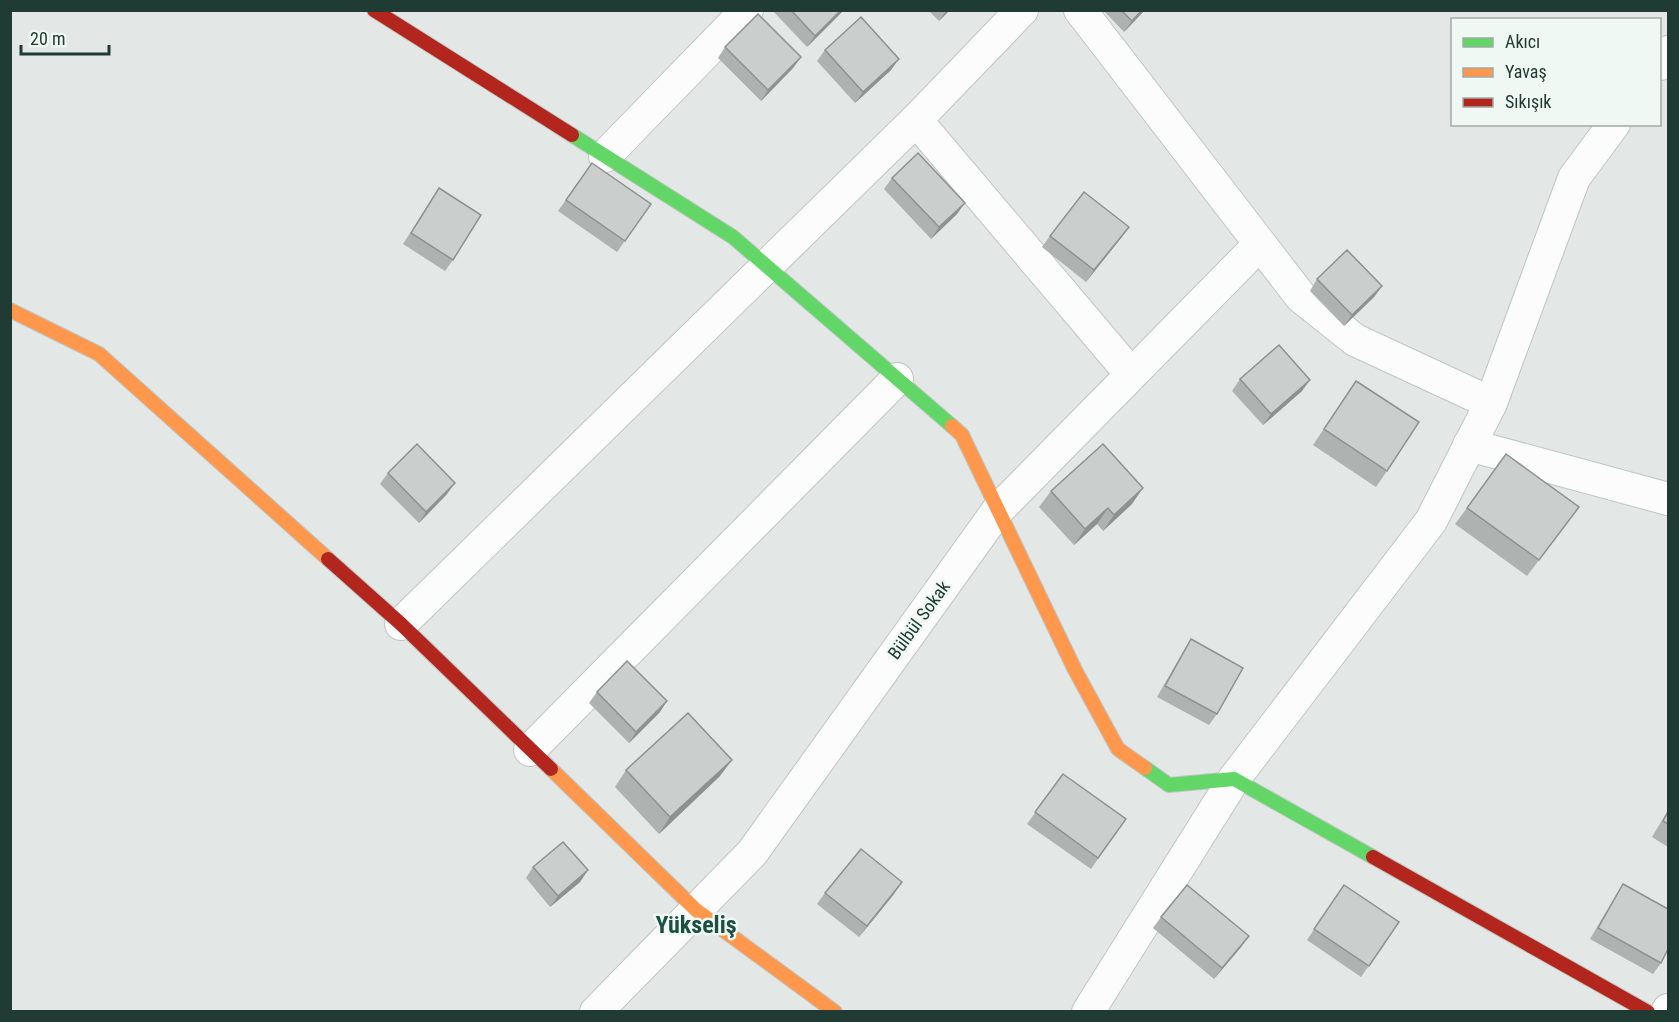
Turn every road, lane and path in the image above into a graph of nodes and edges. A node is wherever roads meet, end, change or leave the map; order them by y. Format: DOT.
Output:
graph roads {
  1 [pos="374,10"];
  2 [pos="747,10"];
  3 [pos="1022,10"];
  4 [pos="1080,10"];
  5 [pos="916,120"];
  6 [pos="1613,126"];
  7 [pos="604,156"];
  8 [pos="1260,244"];
  9 [pos="767,267"];
  10 [pos="10,310"];
  11 [pos="1131,374"];
  12 [pos="897,378"];
  13 [pos="1491,404"];
  14 [pos="1469,445"];
  15 [pos="1668,500"];
  16 [pos="998,510"];
  17 [pos="401,624"];
  18 [pos="530,750"];
  19 [pos="1234,779"];
  20 [pos="696,910"];
  21 [pos="596,1011"];
  22 [pos="835,1011"];
  23 [pos="1088,1011"];
  24 [pos="1648,1011"];
  1 -- 7 [label="street"];
  2 -- 7 [label="street"];
  3 -- 5 [label="street"];
  4 -- 8 [label="street"];
  5 -- 9 [label="street"];
  5 -- 11 [label="street"];
  6 -- 13 [label="street"];
  7 -- 9 [label="street"];
  8 -- 11 [label="street, Bülbül Sokak"];
  8 -- 13 [label="street"];
  9 -- 12 [label="street"];
  9 -- 17 [label="street"];
  10 -- 17 [label="street"];
  11 -- 16 [label="street, Bülbül Sokak"];
  12 -- 16 [label="street"];
  12 -- 18 [label="street"];
  13 -- 14 [label="street"];
  14 -- 15 [label="street"];
  14 -- 19 [label="street"];
  16 -- 19 [label="street"];
  16 -- 20 [label="street, Bülbül Sokak"];
  17 -- 18 [label="street"];
  18 -- 20 [label="street"];
  19 -- 23 [label="street"];
  19 -- 24 [label="street"];
  20 -- 21 [label="street, Bülbül Sokak"];
  20 -- 22 [label="street"];
}
